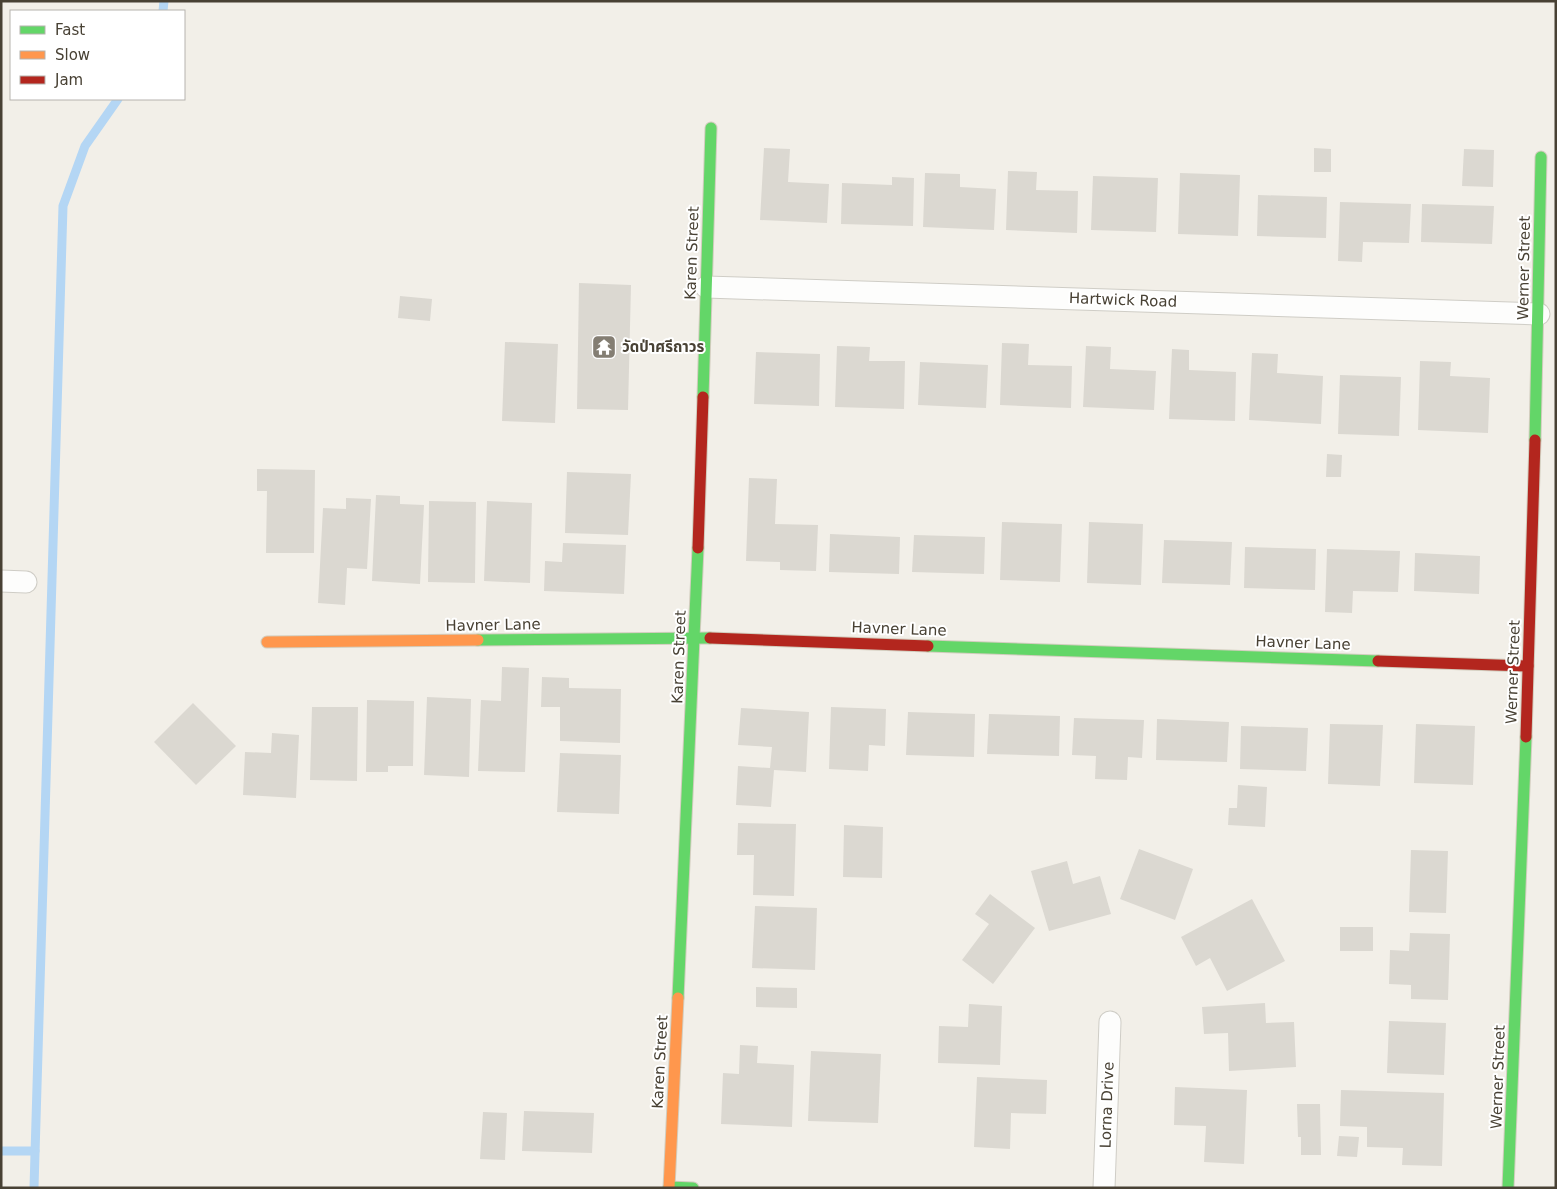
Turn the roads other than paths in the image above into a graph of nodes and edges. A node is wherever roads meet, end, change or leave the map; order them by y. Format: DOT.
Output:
graph roads {
  1 [pos="711,128"];
  2 [pos="1541,157"];
  3 [pos="706,287"];
  4 [pos="1539,314"];
  5 [pos="1,581"];
  6 [pos="26,582"];
  7 [pos="695,638"];
  8 [pos="267,642"];
  9 [pos="1528,666"];
  10 [pos="1110,1022"];
  11 [pos="669,1187"];
  12 [pos="693,1188"];
  13 [pos="1104,1188"];
  14 [pos="1508,1188"];
  1 -- 3 [label="street, Karen Street"];
  2 -- 4 [label="street, Werner Street"];
  3 -- 4 [label="street, Hartwick Road"];
  3 -- 7 [label="street, Karen Street"];
  4 -- 9 [label="street, Werner Street"];
  5 -- 6 [label="street"];
  7 -- 8 [label="street, Havner Lane"];
  7 -- 9 [label="street, Havner Lane"];
  7 -- 11 [label="street, Karen Street"];
  9 -- 14 [label="street, Werner Street"];
  10 -- 13 [label="street, Lorna Drive"];
  11 -- 12 [label="street"];
}
